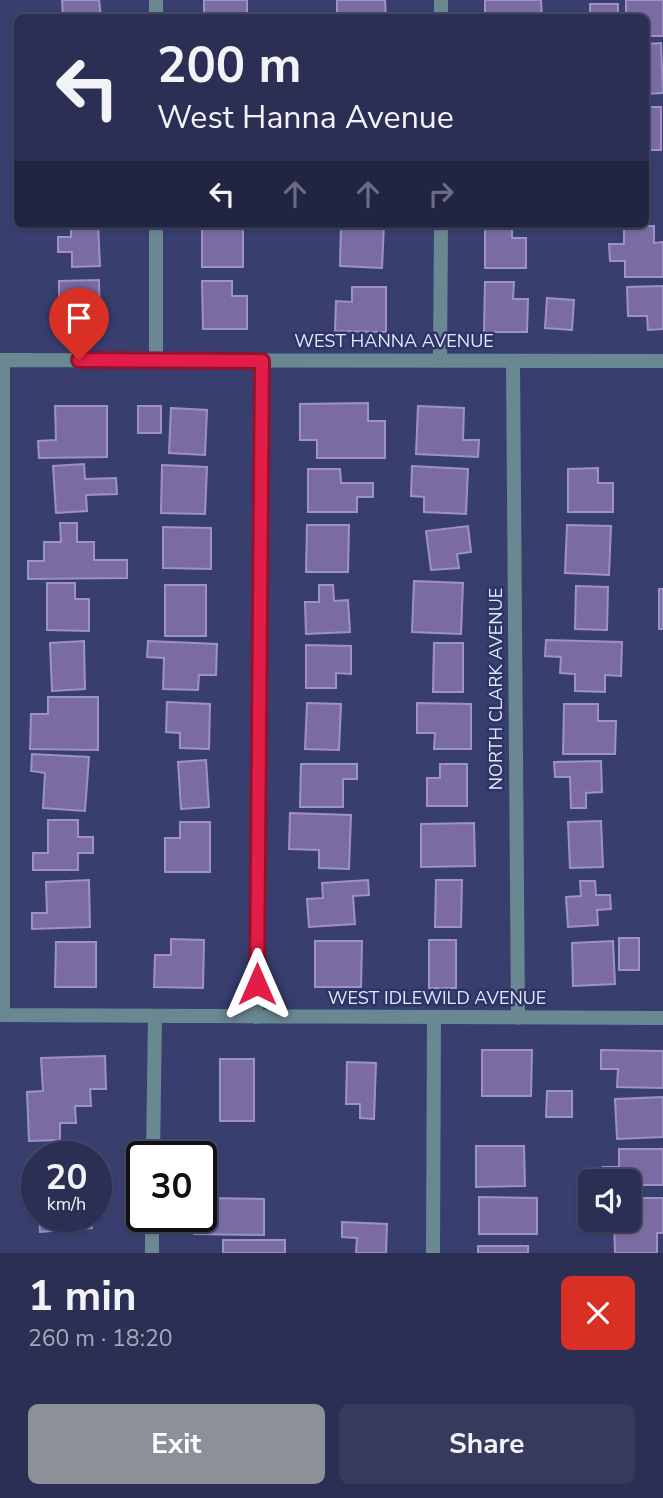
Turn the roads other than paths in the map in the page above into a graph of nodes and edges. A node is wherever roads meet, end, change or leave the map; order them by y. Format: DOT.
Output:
graph roads {
  1 [pos="156,228"];
  2 [pos="441,228"];
  3 [pos="1,360"];
  4 [pos="156,361"];
  5 [pos="262,361"];
  6 [pos="440,361"];
  7 [pos="513,361"];
  8 [pos="663,361"];
  9 [pos="1,1016"];
  10 [pos="155,1016"];
  11 [pos="256,1017"];
  12 [pos="434,1017"];
  13 [pos="518,1018"];
  14 [pos="663,1018"];
  15 [pos="153,1141"];
  16 [pos="152,1232"];
  17 [pos="152,1253"];
  18 [pos="433,1253"];
  1 -- 4 [label="street"];
  2 -- 6 [label="street"];
  3 -- 4 [label="street, WEST HANNA AVENUE"];
  3 -- 9 [label="street"];
  4 -- 5 [label="street, WEST HANNA AVENUE"];
  5 -- 6 [label="street, WEST HANNA AVENUE"];
  5 -- 11 [label="street"];
  6 -- 7 [label="street, WEST HANNA AVENUE"];
  7 -- 8 [label="street, WEST HANNA AVENUE"];
  7 -- 13 [label="street, NORTH CLARK AVENUE"];
  9 -- 10 [label="street, WEST IDLEWILD AVENUE"];
  10 -- 11 [label="street, WEST IDLEWILD AVENUE"];
  10 -- 15 [label="street"];
  11 -- 12 [label="street, WEST IDLEWILD AVENUE"];
  12 -- 13 [label="street, WEST IDLEWILD AVENUE"];
  12 -- 18 [label="street"];
  13 -- 14 [label="street, WEST IDLEWILD AVENUE"];
  16 -- 17 [label="street"];
}
